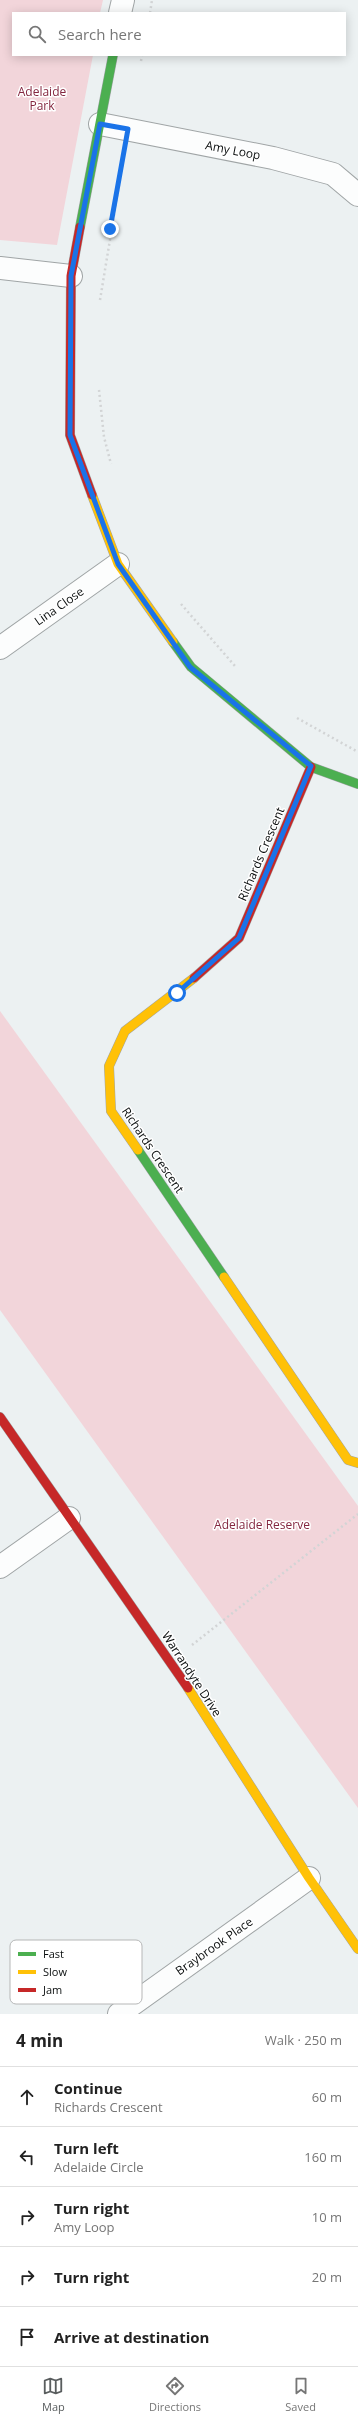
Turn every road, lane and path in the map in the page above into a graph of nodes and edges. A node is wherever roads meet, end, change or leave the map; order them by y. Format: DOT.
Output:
graph roads {
  1 [pos="123,0"];
  2 [pos="152,0"];
  3 [pos="120,12"];
  4 [pos="150,12"];
  5 [pos="113,56"];
  6 [pos="142,56"];
  7 [pos="140,67"];
  8 [pos="100,124"];
  9 [pos="128,129"];
  10 [pos="358,195"];
  11 [pos="0,268"];
  12 [pos="71,276"];
  13 [pos="99,304"];
  14 [pos="98,385"];
  15 [pos="112,467"];
  16 [pos="118,564"];
  17 [pos="177,599"];
  18 [pos="0,648"];
  19 [pos="240,671"];
  20 [pos="294,716"];
  21 [pos="358,752"];
  22 [pos="311,766"];
  23 [pos="358,784"];
  24 [pos="0,1417"];
  25 [pos="358,1463"];
  26 [pos="358,1514"];
  27 [pos="69,1518"];
  28 [pos="0,1567"];
  29 [pos="170,1662"];
  30 [pos="309,1878"];
  31 [pos="358,1949"];
  32 [pos="142,1998"];
  33 [pos="133,2004"];
  34 [pos="119,2014"];
  1 -- 3 [label="street"];
  2 -- 4 [label="path"];
  5 -- 8 [label="street"];
  6 -- 7 [label="path"];
  8 -- 9 [label="street, Amy Loop"];
  8 -- 12 [label="street"];
  9 -- 10 [label="street, Amy Loop"];
  9 -- 13 [label="path"];
  11 -- 12 [label="street"];
  12 -- 16 [label="street"];
  14 -- 15 [label="path"];
  16 -- 18 [label="street, Lina Close"];
  16 -- 22 [label="street"];
  17 -- 19 [label="path"];
  20 -- 21 [label="path"];
  22 -- 23 [label="street"];
  22 -- 25 [label="street, Richards Crescent"];
  24 -- 27 [label="street, Warrandyte Drive"];
  26 -- 29 [label="path"];
  27 -- 28 [label="street"];
  27 -- 29 [label="street, Warrandyte Drive"];
  29 -- 30 [label="street, Warrandyte Drive"];
  30 -- 31 [label="street, Warrandyte Drive"];
  30 -- 32 [label="street, Braybrook Place"];
  33 -- 34 [label="street, Braybrook Place"];
}
